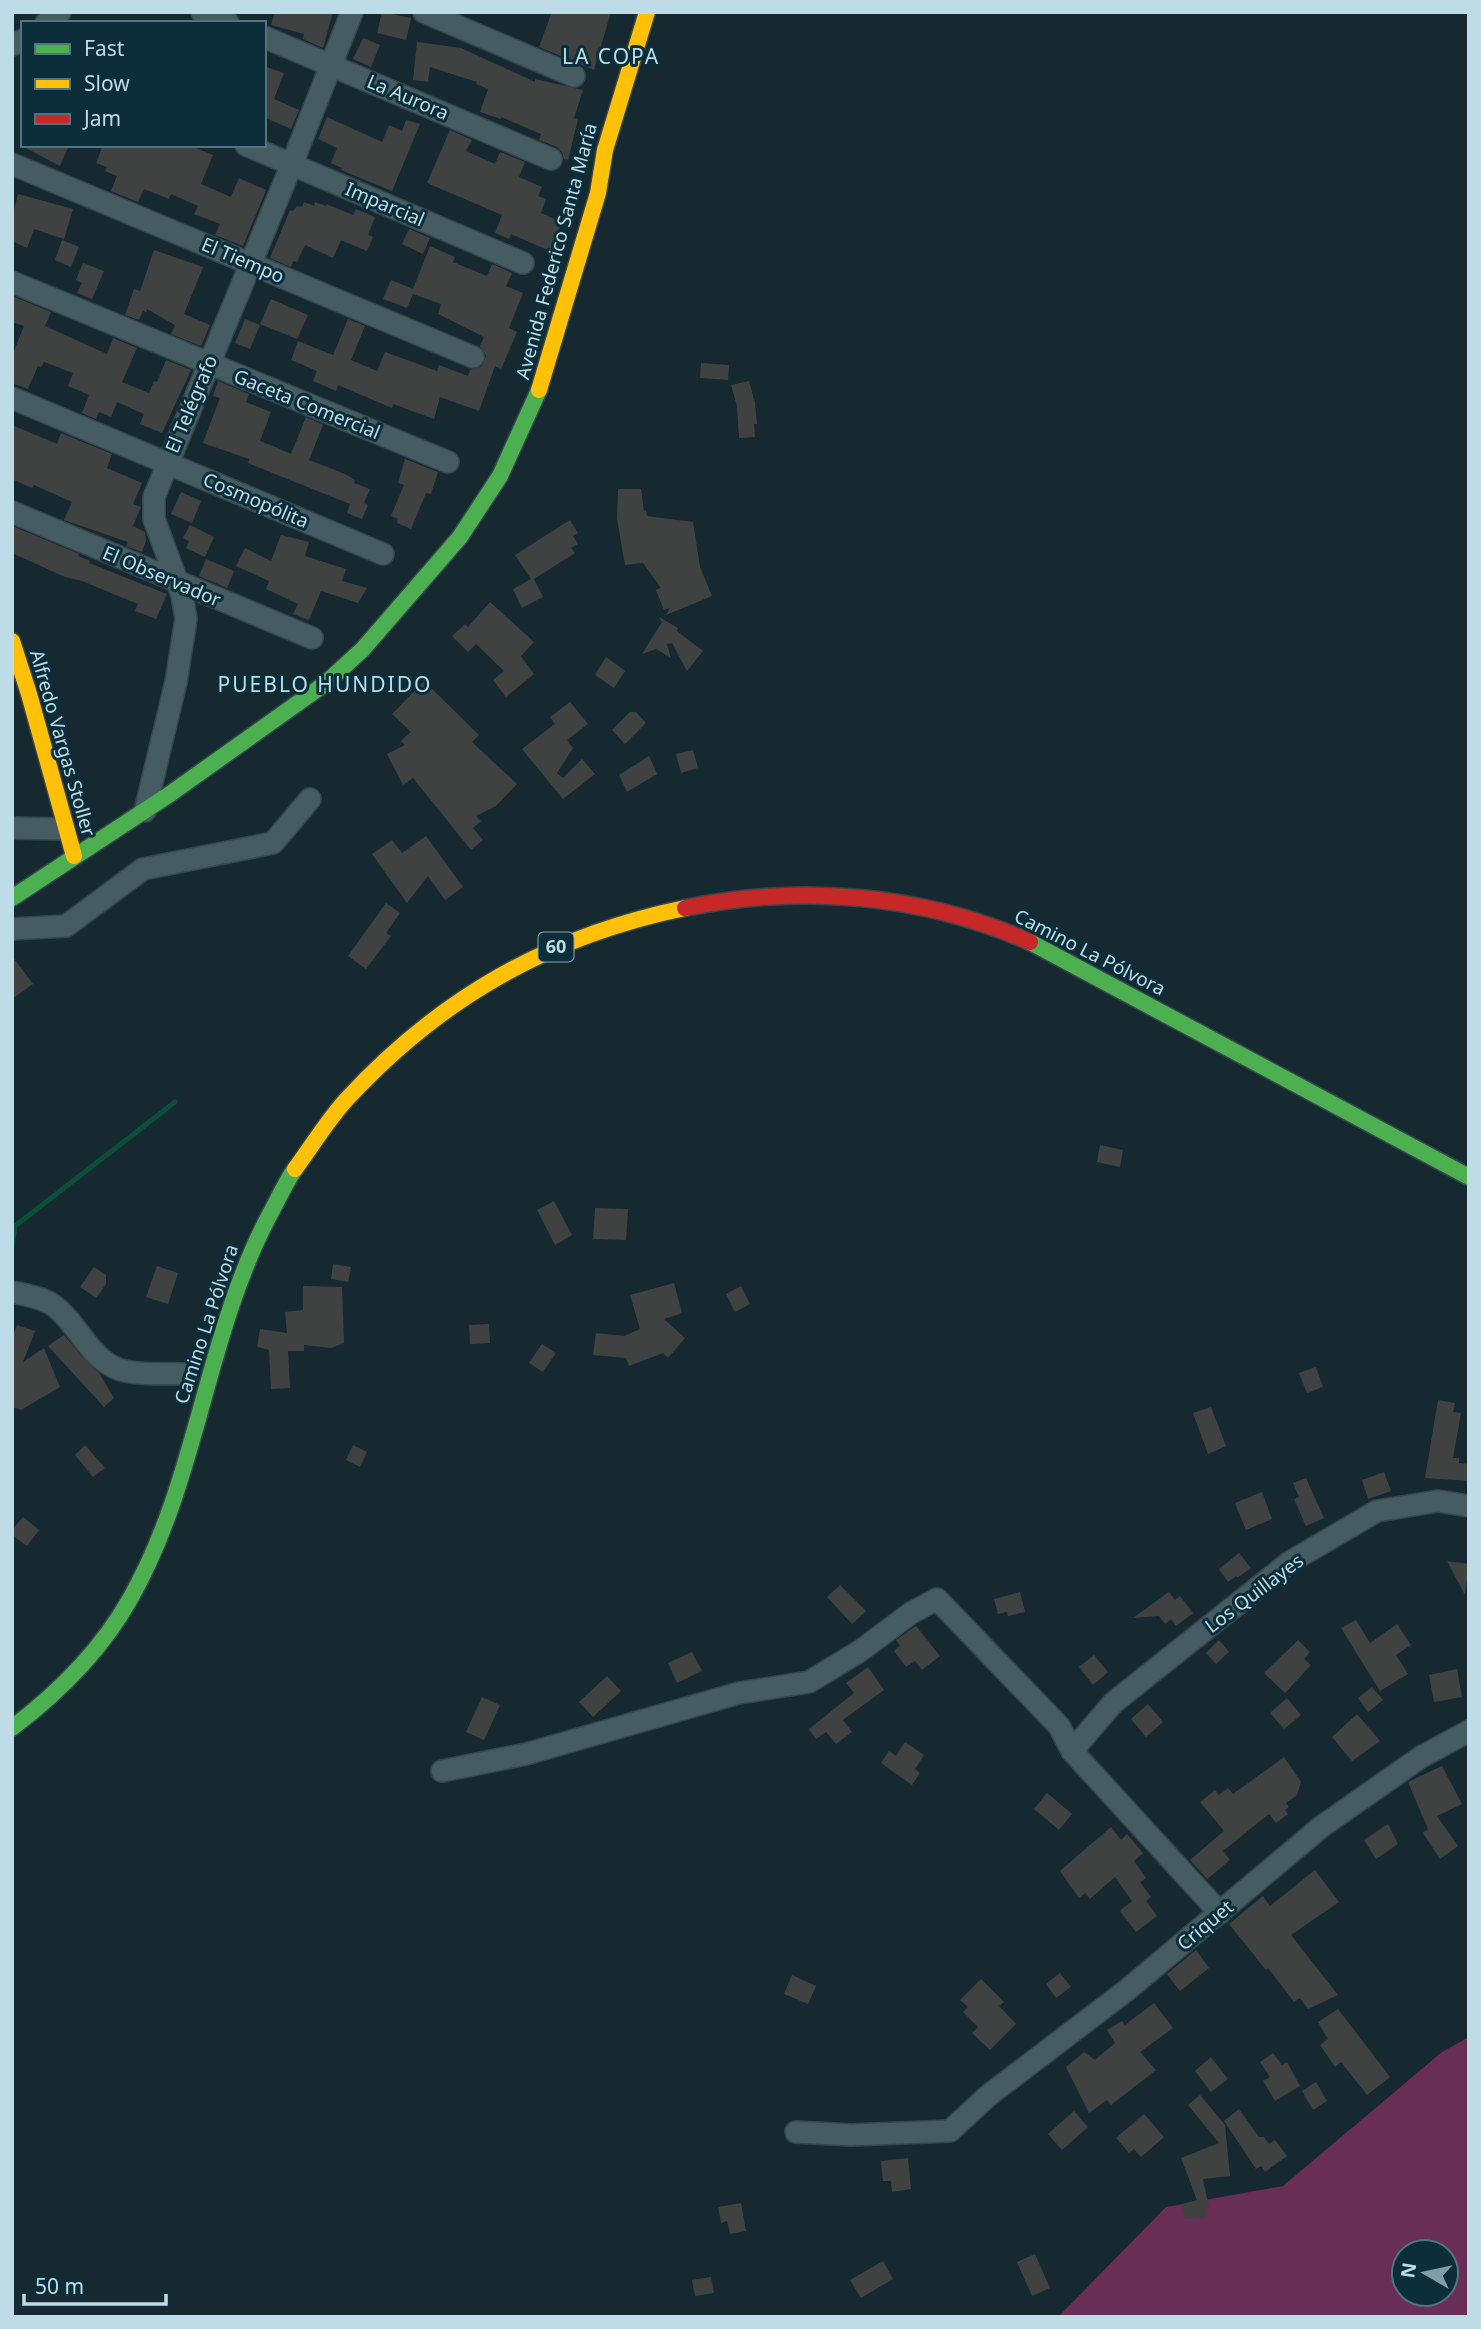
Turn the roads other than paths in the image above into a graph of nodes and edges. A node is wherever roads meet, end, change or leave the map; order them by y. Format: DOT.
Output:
graph roads {
  1 [pos="202,12"];
  2 [pos="352,12"];
  3 [pos="424,12"];
  4 [pos="647,12"];
  5 [pos="223,21"];
  6 [pos="266,38"];
  7 [pos="331,65"];
  8 [pos="574,76"];
  9 [pos="251,147"];
  10 [pos="551,159"];
  11 [pos="12,164"];
  12 [pos="292,164"];
  13 [pos="250,263"];
  14 [pos="523,263"];
  15 [pos="12,282"];
  16 [pos="473,357"];
  17 [pos="208,364"];
  18 [pos="12,398"];
  19 [pos="448,462"];
  20 [pos="166,463"];
  21 [pos="12,512"];
  22 [pos="383,554"];
  23 [pos="178,583"];
  24 [pos="312,638"];
  25 [pos="12,641"];
  26 [pos="310,799"];
  27 [pos="145,811"];
  28 [pos="12,828"];
  29 [pos="64,829"];
  30 [pos="74,856"];
  31 [pos="12,898"];
  32 [pos="12,929"];
  33 [pos="1469,1177"];
  34 [pos="12,1292"];
  35 [pos="188,1374"];
  36 [pos="1469,1506"];
  37 [pos="12,1728"];
  38 [pos="1469,1731"];
  39 [pos="1072,1751"];
  40 [pos="442,1771"];
  41 [pos="1220,1913"];
  42 [pos="796,2132"];
  1 -- 5 [label="street"];
  2 -- 7 [label="street, El Telégrafo"];
  3 -- 8 [label="street"];
  4 -- 27 [label="main road, Avenida Federico Santa María"];
  6 -- 7 [label="street, La Aurora"];
  7 -- 10 [label="street, La Aurora"];
  7 -- 12 [label="street, El Telégrafo"];
  9 -- 12 [label="street, Imparcial"];
  11 -- 13 [label="street, El Tiempo"];
  12 -- 13 [label="street, El Telégrafo"];
  12 -- 14 [label="street, Imparcial"];
  13 -- 16 [label="street, El Tiempo"];
  13 -- 17 [label="street, El Telégrafo"];
  15 -- 17 [label="street, Gaceta Comercial"];
  17 -- 19 [label="street, Gaceta Comercial"];
  17 -- 20 [label="street, El Telégrafo"];
  18 -- 20 [label="street, Cosmopólita"];
  20 -- 22 [label="street, Cosmopólita"];
  20 -- 23 [label="street, El Telégrafo"];
  21 -- 23 [label="street, El Observador"];
  23 -- 24 [label="street, El Observador"];
  23 -- 27 [label="street, El Telégrafo"];
  25 -- 29 [label="main road, Alfredo Vargas Stoller"];
  26 -- 32 [label="street"];
  27 -- 30 [label="main road, Avenida Federico Santa María"];
  28 -- 29 [label="street"];
  29 -- 30 [label="main road, Alfredo Vargas Stoller"];
  30 -- 31 [label="main road, Avenida Federico Santa María"];
  33 -- 37 [label="main road, Camino La Pólvora / 60"];
  34 -- 35 [label="street"];
  36 -- 39 [label="street, Los Quillayes"];
  38 -- 41 [label="street, Criquet"];
  39 -- 40 [label="street"];
  39 -- 41 [label="street"];
  41 -- 42 [label="street, Criquet"];
}
